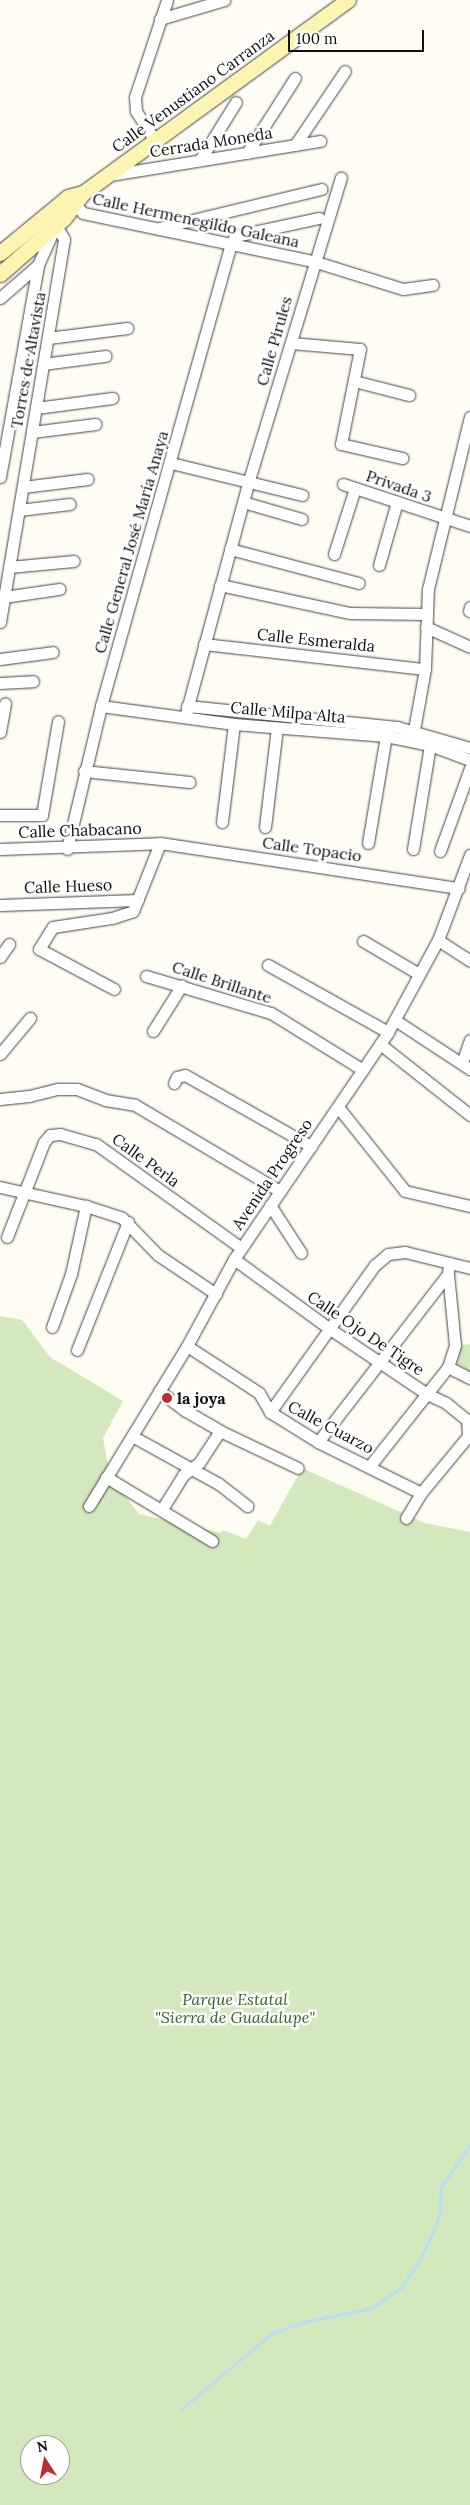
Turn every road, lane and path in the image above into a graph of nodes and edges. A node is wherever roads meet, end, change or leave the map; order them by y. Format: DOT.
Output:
graph roads {
  1 [pos="167,0"];
  2 [pos="224,0"];
  3 [pos="348,0"];
  4 [pos="160,19"];
  5 [pos="345,71"];
  6 [pos="295,78"];
  7 [pos="236,102"];
  8 [pos="154,139"];
  9 [pos="320,141"];
  10 [pos="295,145"];
  11 [pos="247,153"];
  12 [pos="200,160"];
  13 [pos="106,175"];
  14 [pos="341,178"];
  15 [pos="321,189"];
  16 [pos="75,198"];
  17 [pos="318,218"];
  18 [pos="56,225"];
  19 [pos="157,228"];
  20 [pos="230,246"];
  21 [pos="0,253"];
  22 [pos="313,261"];
  23 [pos="38,265"];
  24 [pos="0,274"];
  25 [pos="433,285"];
  26 [pos="0,298"];
  27 [pos="127,328"];
  28 [pos="48,338"];
  29 [pos="291,343"];
  30 [pos="105,356"];
  31 [pos="44,364"];
  32 [pos="354,381"];
  33 [pos="409,395"];
  34 [pos="112,398"];
  35 [pos="36,408"];
  36 [pos="470,416"];
  37 [pos="95,424"];
  38 [pos="32,432"];
  39 [pos="402,458"];
  40 [pos="171,463"];
  41 [pos="0,477"];
  42 [pos="88,479"];
  43 [pos="249,480"];
  44 [pos="343,484"];
  45 [pos="23,487"];
  46 [pos="355,488"];
  47 [pos="302,494"];
  48 [pos="243,502"];
  49 [pos="397,502"];
  50 [pos="70,504"];
  51 [pos="19,510"];
  52 [pos="445,518"];
  53 [pos="302,519"];
  54 [pos="470,526"];
  55 [pos="230,549"];
  56 [pos="334,554"];
  57 [pos="74,561"];
  58 [pos="379,565"];
  59 [pos="9,567"];
  60 [pos="359,583"];
  61 [pos="220,585"];
  62 [pos="59,589"];
  63 [pos="4,596"];
  64 [pos="427,614"];
  65 [pos="0,622"];
  66 [pos="426,627"];
  67 [pos="204,644"];
  68 [pos="470,647"];
  69 [pos="53,652"];
  70 [pos="0,659"];
  71 [pos="425,669"];
  72 [pos="33,681"];
  73 [pos="0,683"];
  74 [pos="5,703"];
  75 [pos="101,706"];
  76 [pos="186,712"];
  77 [pos="58,721"];
  78 [pos="234,724"];
  79 [pos="277,728"];
  80 [pos="414,730"];
  81 [pos="0,732"];
  82 [pos="386,736"];
  83 [pos="430,745"];
  84 [pos="470,748"];
  85 [pos="470,760"];
  86 [pos="470,768"];
  87 [pos="84,771"];
  88 [pos="189,782"];
  89 [pos="0,815"];
  90 [pos="222,822"];
  91 [pos="265,827"];
  92 [pos="160,843"];
  93 [pos="368,843"];
  94 [pos="0,849"];
  95 [pos="68,849"];
  96 [pos="413,849"];
  97 [pos="440,851"];
  98 [pos="470,855"];
  99 [pos="459,888"];
  100 [pos="138,900"];
  101 [pos="0,905"];
  102 [pos="438,940"];
  103 [pos="363,941"];
  104 [pos="9,944"];
  105 [pos="0,956"];
  106 [pos="470,961"];
  107 [pos="268,965"];
  108 [pos="420,974"];
  109 [pos="146,976"];
  110 [pos="182,985"];
  111 [pos="114,988"];
  112 [pos="30,1018"];
  113 [pos="394,1020"];
  114 [pos="153,1031"];
  115 [pos="388,1032"];
  116 [pos="470,1040"];
  117 [pos="380,1044"];
  118 [pos="0,1054"];
  119 [pos="466,1066"];
  120 [pos="363,1070"];
  121 [pos="174,1083"];
  122 [pos="0,1099"];
  123 [pos="338,1107"];
  124 [pos="470,1115"];
  125 [pos="311,1146"];
  126 [pos="0,1187"];
  127 [pos="23,1190"];
  128 [pos="280,1191"];
  129 [pos="86,1206"];
  130 [pos="270,1206"];
  131 [pos="470,1206"];
  132 [pos="128,1222"];
  133 [pos="7,1237"];
  134 [pos="241,1248"];
  135 [pos="301,1253"];
  136 [pos="234,1259"];
  137 [pos="449,1268"];
  138 [pos="470,1268"];
  139 [pos="216,1294"];
  140 [pos="52,1326"];
  141 [pos="330,1329"];
  142 [pos="187,1346"];
  143 [pos="77,1350"];
  144 [pos="379,1361"];
  145 [pos="448,1367"];
  146 [pos="470,1378"];
  147 [pos="159,1391"];
  148 [pos="427,1394"];
  149 [pos="270,1412"];
  150 [pos="220,1431"];
  151 [pos="132,1436"];
  152 [pos="469,1436"];
  153 [pos="318,1442"];
  154 [pos="369,1466"];
  155 [pos="298,1468"];
  156 [pos="191,1470"];
  157 [pos="106,1477"];
  158 [pos="420,1493"];
  159 [pos="89,1506"];
  160 [pos="247,1506"];
  161 [pos="162,1509"];
  162 [pos="406,1518"];
  163 [pos="212,1541"];
  1 -- 4 [label="street"];
  2 -- 4 [label="street"];
  3 -- 8 [label="street, Calle Venustiano Carranza"];
  4 -- 8 [label="street"];
  5 -- 10 [label="street"];
  6 -- 11 [label="street"];
  7 -- 12 [label="street"];
  8 -- 13 [label="street, Calle Venustiano Carranza"];
  9 -- 10 [label="street, Cerrada Moneda"];
  10 -- 11 [label="street, Cerrada Moneda"];
  11 -- 12 [label="street, Cerrada Moneda"];
  12 -- 13 [label="street, Cerrada Moneda"];
  13 -- 16 [label="street, Calle Venustiano Carranza"];
  14 -- 22 [label="street, Calle Pirules"];
  15 -- 19 [label="street"];
  16 -- 18 [label="street, Calle Venustiano Carranza"];
  16 -- 19 [label="street, Calle Hermenegildo Galeana"];
  16 -- 21 [label="street, Calle Venustiano Carranza"];
  17 -- 20 [label="street"];
  18 -- 23 [label="street"];
  18 -- 24 [label="street, Calle Venustiano Carranza"];
  18 -- 28 [label="street, Torres de Altavista"];
  19 -- 20 [label="street, Calle Hermenegildo Galeana"];
  20 -- 22 [label="street, Calle Hermenegildo Galeana"];
  20 -- 40 [label="street, Calle General José María Anaya"];
  22 -- 25 [label="street"];
  22 -- 29 [label="street, Calle Pirules"];
  23 -- 26 [label="street"];
  23 -- 41 [label="street"];
  27 -- 28 [label="street"];
  28 -- 31 [label="street, Torres de Altavista"];
  29 -- 32 [label="street"];
  29 -- 43 [label="street, Calle Pirules"];
  30 -- 31 [label="street"];
  31 -- 35 [label="street, Torres de Altavista"];
  32 -- 33 [label="street"];
  32 -- 39 [label="street"];
  34 -- 35 [label="street"];
  35 -- 38 [label="street, Torres de Altavista"];
  36 -- 52 [label="street"];
  37 -- 38 [label="street"];
  38 -- 45 [label="street, Torres de Altavista"];
  40 -- 43 [label="street"];
  40 -- 75 [label="street, Calle General José María Anaya"];
  42 -- 45 [label="street"];
  43 -- 47 [label="street"];
  43 -- 48 [label="street, Calle Pirules"];
  44 -- 46 [label="street, Privada 3"];
  45 -- 51 [label="street, Torres de Altavista"];
  46 -- 49 [label="street, Privada 3"];
  46 -- 56 [label="street"];
  48 -- 53 [label="street"];
  48 -- 55 [label="street, Calle Pirules"];
  49 -- 52 [label="street, Privada 3"];
  49 -- 58 [label="street"];
  50 -- 51 [label="street"];
  51 -- 59 [label="street, Torres de Altavista"];
  52 -- 54 [label="street, Privada 3"];
  52 -- 64 [label="street"];
  55 -- 60 [label="street"];
  55 -- 61 [label="street, Calle Pirules"];
  57 -- 59 [label="street"];
  59 -- 63 [label="street, Torres de Altavista"];
  61 -- 64 [label="street, Calle Esmeralda"];
  61 -- 67 [label="street, Calle Pirules"];
  62 -- 63 [label="street"];
  63 -- 65 [label="street, Torres de Altavista"];
  64 -- 66 [label="street"];
  66 -- 68 [label="street"];
  66 -- 71 [label="street"];
  67 -- 71 [label="street, Calle Esmeralda"];
  67 -- 76 [label="street, Calle Pirules"];
  69 -- 70 [label="street"];
  71 -- 80 [label="street"];
  72 -- 73 [label="street"];
  74 -- 81 [label="street"];
  75 -- 76 [label="street, Calle Milpa Alta"];
  75 -- 87 [label="street, Calle General José María Anaya"];
  76 -- 78 [label="street, Calle Milpa Alta"];
  76 -- 80 [label="street, Calle Milpa Alta"];
  77 -- 89 [label="street"];
  78 -- 79 [label="street, Calle Milpa Alta"];
  78 -- 90 [label="street"];
  79 -- 82 [label="street, Calle Milpa Alta"];
  79 -- 91 [label="street"];
  80 -- 84 [label="street, Calle Milpa Alta"];
  82 -- 83 [label="street, Calle Milpa Alta"];
  82 -- 93 [label="street"];
  83 -- 85 [label="street, Calle Milpa Alta"];
  83 -- 96 [label="street"];
  86 -- 97 [label="street"];
  87 -- 88 [label="street"];
  87 -- 95 [label="street, Calle General José María Anaya"];
  92 -- 95 [label="street, Calle Chabacano"];
  92 -- 99 [label="street, Calle Topacio"];
  92 -- 100 [label="street"];
  94 -- 95 [label="street, Calle Chabacano"];
  98 -- 99 [label="street, Avenida Progreso"];
  99 -- 102 [label="street, Avenida Progreso"];
  100 -- 101 [label="street, Calle Hueso"];
  100 -- 111 [label="street"];
  102 -- 106 [label="street"];
  102 -- 108 [label="street, Avenida Progreso"];
  103 -- 108 [label="street"];
  104 -- 105 [label="street"];
  107 -- 115 [label="street"];
  108 -- 113 [label="street, Avenida Progreso"];
  109 -- 110 [label="street, Calle Brillante"];
  110 -- 114 [label="street"];
  110 -- 120 [label="street, Calle Brillante"];
  112 -- 118 [label="street"];
  113 -- 115 [label="street, Avenida Progreso"];
  113 -- 119 [label="street"];
  115 -- 117 [label="street, Avenida Progreso"];
  116 -- 119 [label="street"];
  117 -- 120 [label="street, Avenida Progreso"];
  117 -- 124 [label="street"];
  120 -- 123 [label="street, Avenida Progreso"];
  121 -- 125 [label="street"];
  122 -- 128 [label="street"];
  123 -- 125 [label="street, Avenida Progreso"];
  123 -- 131 [label="street"];
  125 -- 128 [label="street, Avenida Progreso"];
  126 -- 127 [label="street"];
  127 -- 129 [label="street"];
  127 -- 133 [label="street"];
  127 -- 134 [label="street, Calle Perla"];
  128 -- 130 [label="street, Avenida Progreso"];
  129 -- 132 [label="street"];
  129 -- 140 [label="street"];
  130 -- 134 [label="street, Avenida Progreso"];
  130 -- 135 [label="street"];
  132 -- 139 [label="street"];
  132 -- 143 [label="street"];
  134 -- 136 [label="street, Avenida Progreso"];
  136 -- 139 [label="street, Avenida Progreso"];
  136 -- 141 [label="street, Calle Ojo De Tigre"];
  137 -- 138 [label="street"];
  137 -- 141 [label="street"];
  137 -- 144 [label="street"];
  137 -- 145 [label="street"];
  139 -- 142 [label="street, Avenida Progreso"];
  141 -- 144 [label="street, Calle Ojo De Tigre"];
  141 -- 149 [label="street"];
  142 -- 147 [label="street, Avenida Progreso"];
  142 -- 149 [label="street, Calle Cuarzo"];
  144 -- 148 [label="street, Calle Ojo De Tigre"];
  144 -- 153 [label="street"];
  145 -- 146 [label="street"];
  145 -- 148 [label="street"];
  147 -- 150 [label="street"];
  147 -- 151 [label="street, Avenida Progreso"];
  148 -- 152 [label="street, Calle Ojo De Tigre"];
  148 -- 154 [label="street"];
  149 -- 153 [label="street, Calle Cuarzo"];
  150 -- 155 [label="street"];
  150 -- 156 [label="street"];
  151 -- 156 [label="street"];
  151 -- 157 [label="street, Avenida Progreso"];
  152 -- 158 [label="street"];
  153 -- 154 [label="street, Calle Cuarzo"];
  154 -- 158 [label="street, Calle Cuarzo"];
  156 -- 160 [label="street"];
  156 -- 161 [label="street"];
  157 -- 159 [label="street, Avenida Progreso"];
  157 -- 161 [label="street"];
  158 -- 162 [label="street"];
  161 -- 163 [label="street"];
}
